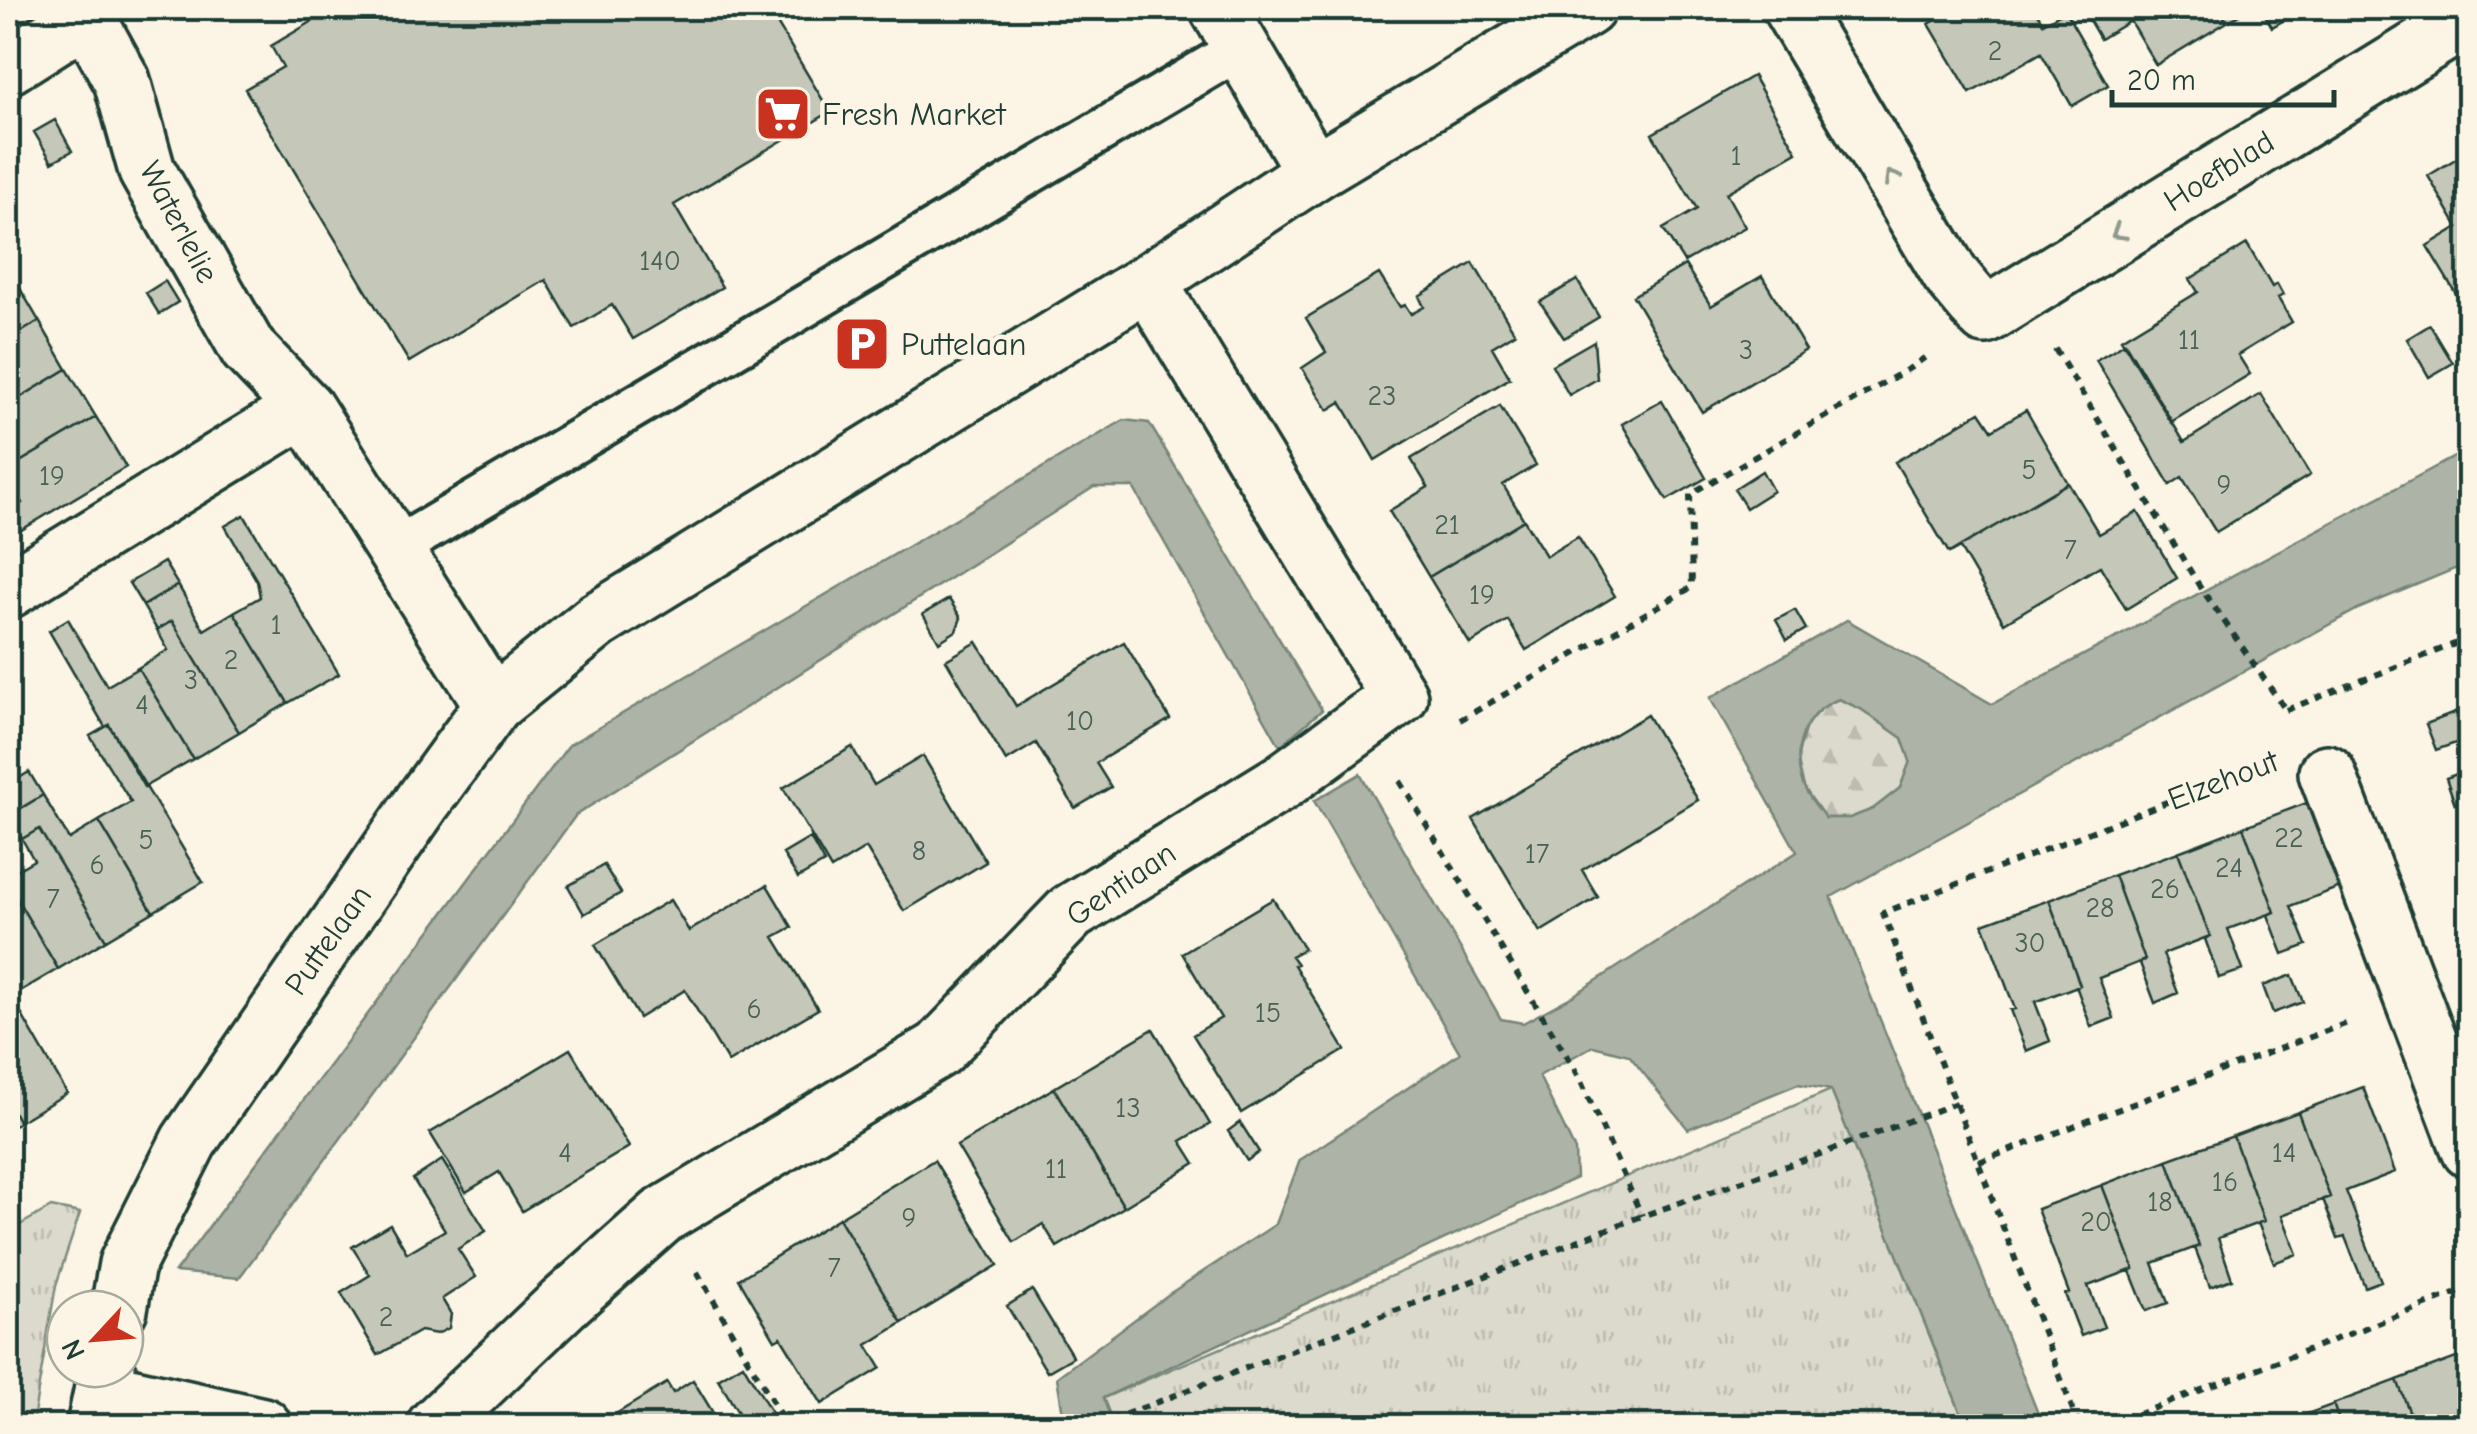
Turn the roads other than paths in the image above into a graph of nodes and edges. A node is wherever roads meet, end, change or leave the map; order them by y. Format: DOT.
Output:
graph roads {
  1 [pos="1588,8"];
  2 [pos="1791,8"];
  3 [pos="84,12"];
  4 [pos="2470,18"];
  5 [pos="1230,28"];
  6 [pos="8,66"];
  7 [pos="1314,172"];
  8 [pos="1148,282"];
  9 [pos="305,408"];
  10 [pos="396,548"];
  11 [pos="8,590"];
  12 [pos="493,704"];
  13 [pos="2318,760"];
  14 [pos="2470,1150"];
  15 [pos="123,1289"];
  16 [pos="102,1395"];
  17 [pos="263,1426"];
  18 [pos="435,1426"];
  1 -- 7 [label="street, Puttelaan"];
  4 -- 2 [label="street, Hoefblad, one-way"];
  3 -- 6 [label="street, Waterlelie"];
  3 -- 9 [label="street, Waterlelie"];
  5 -- 7 [label="street"];
  5 -- 10 [label="lane"];
  7 -- 8 [label="street, Puttelaan"];
  8 -- 12 [label="street, Puttelaan"];
  8 -- 18 [label="street, Gentiaan"];
  9 -- 10 [label="street, Waterlelie"];
  9 -- 11 [label="street"];
  10 -- 12 [label="street, Waterlelie"];
  12 -- 15 [label="street, Puttelaan"];
  13 -- 14 [label="street, Elzehout"];
  16 -- 17 [label="street"];
}
